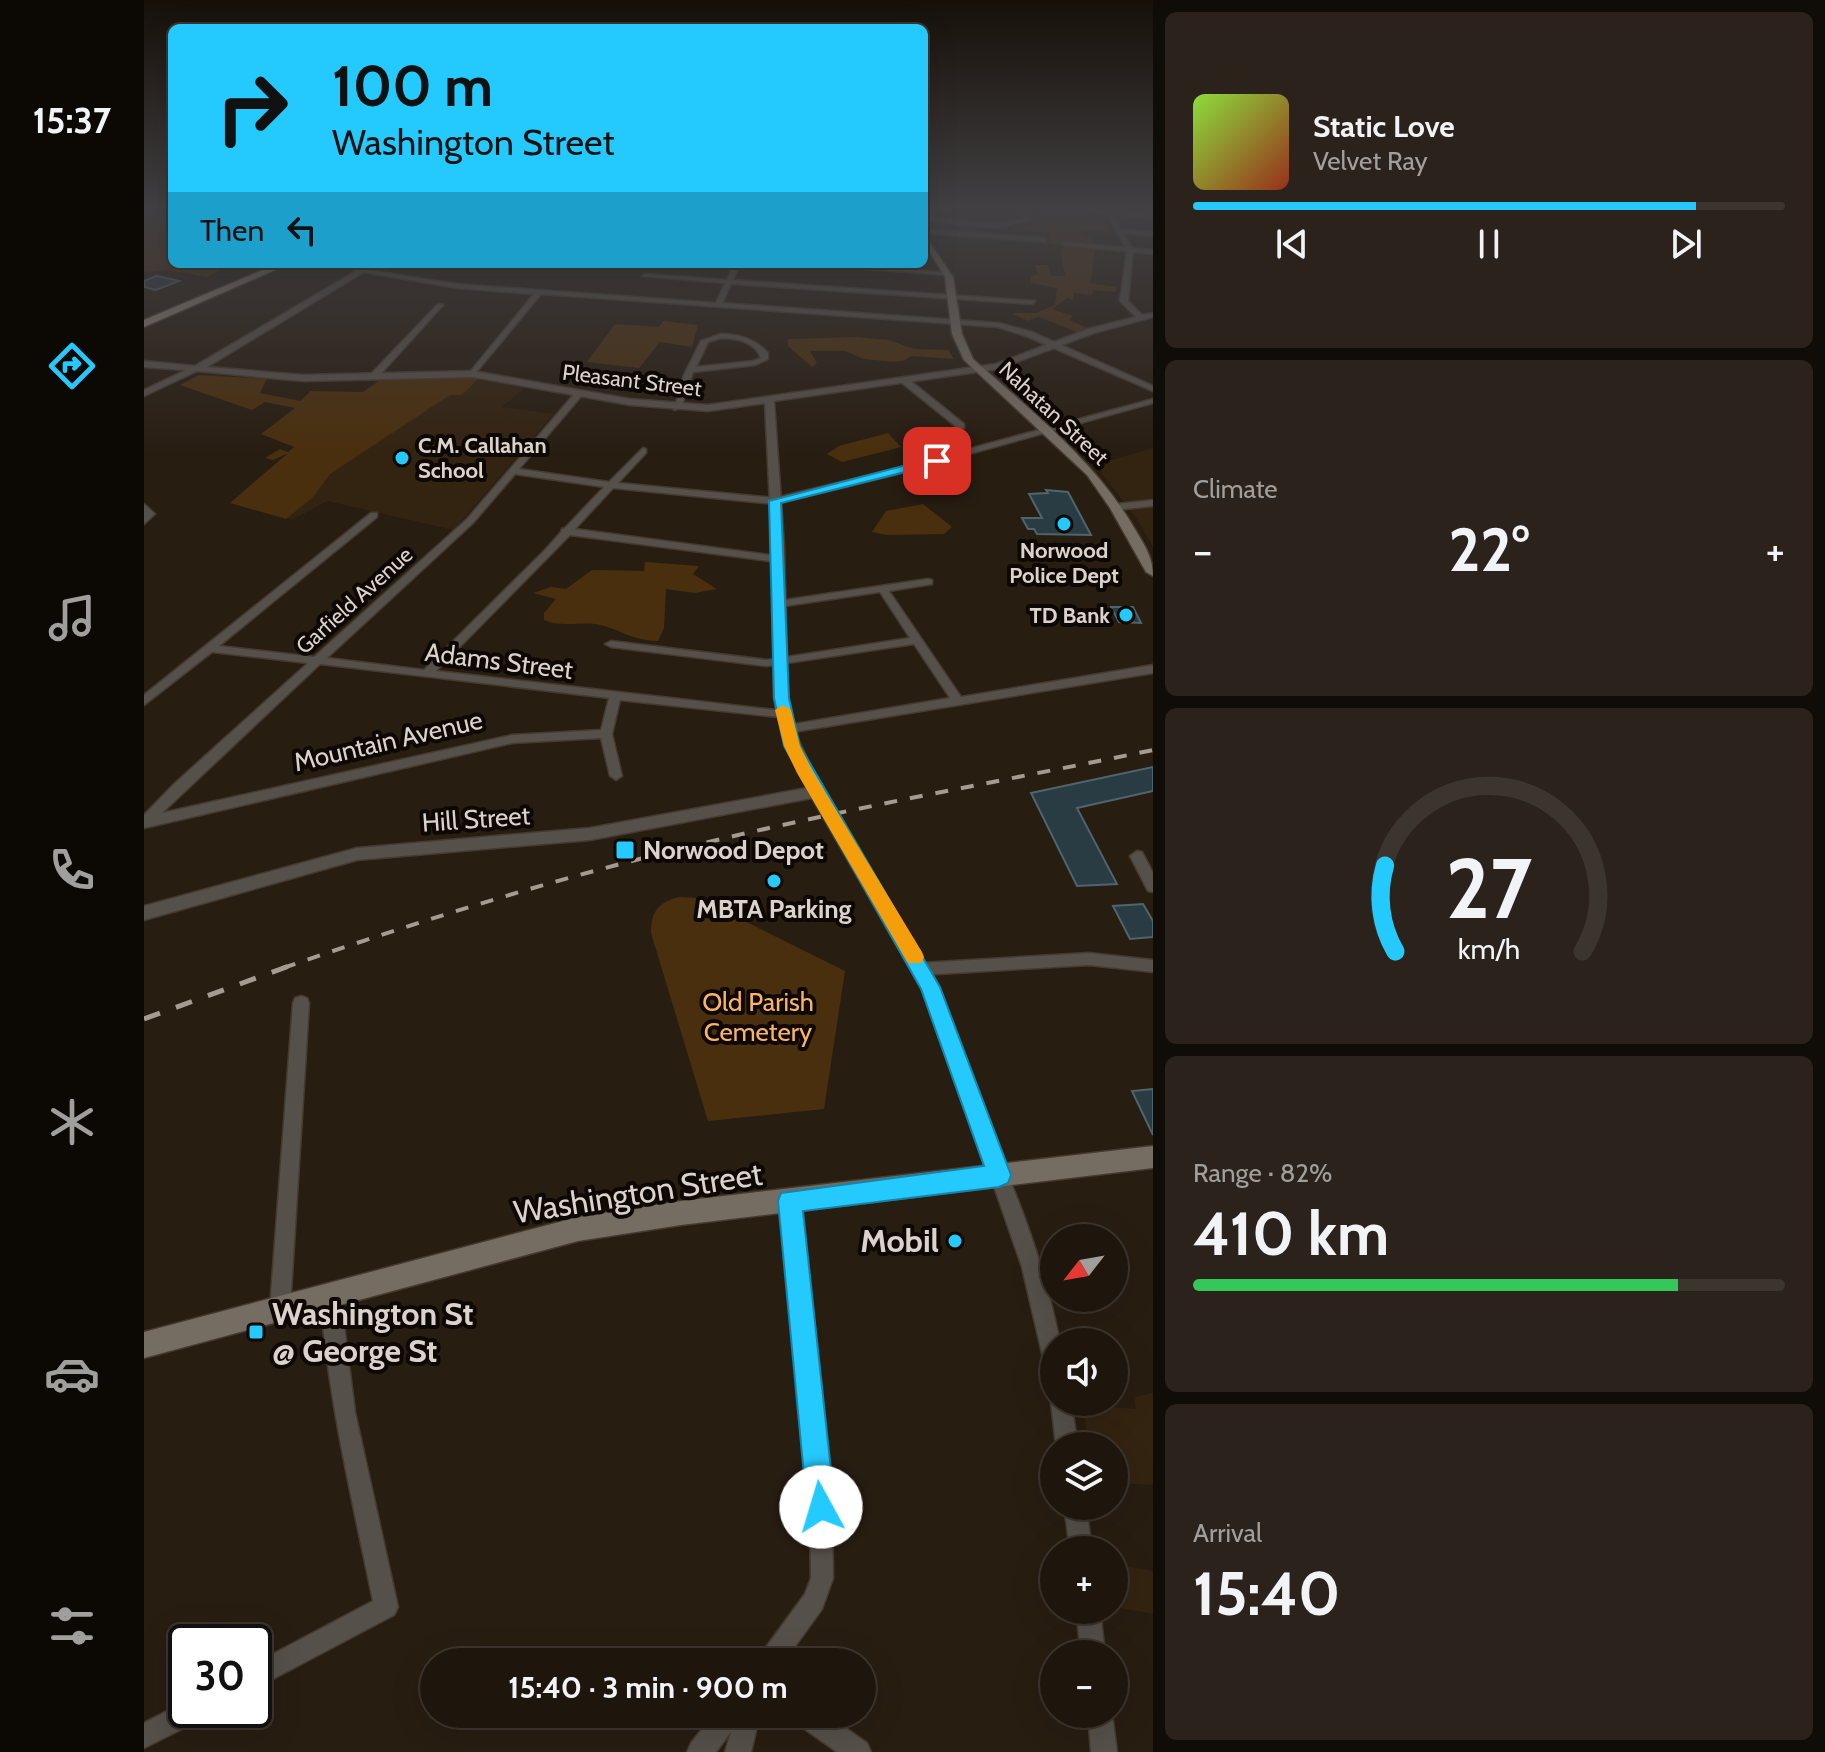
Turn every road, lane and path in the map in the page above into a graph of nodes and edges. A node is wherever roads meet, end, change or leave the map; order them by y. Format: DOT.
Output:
graph roads {
  1 [pos="216,290"];
  2 [pos="221,290"];
  3 [pos="329,290"];
  4 [pos="508,290"];
  5 [pos="724,290"];
  6 [pos="851,290"];
  7 [pos="952,290"];
  8 [pos="1125,290"];
  9 [pos="539,292"];
  10 [pos="954,297"];
  11 [pos="1033,302"];
  12 [pos="440,305"];
  13 [pos="718,305"];
  14 [pos="1153,315"];
  15 [pos="1139,316"];
  16 [pos="144,321"];
  17 [pos="955,321"];
  18 [pos="1055,346"];
  19 [pos="144,364"];
  20 [pos="196,369"];
  21 [pos="978,369"];
  22 [pos="691,370"];
  23 [pos="473,374"];
  24 [pos="374,376"];
  25 [pos="904,380"];
  26 [pos="1153,389"];
  27 [pos="144,393"];
  28 [pos="579,394"];
  29 [pos="769,400"];
  30 [pos="1153,401"];
  31 [pos="677,408"];
  32 [pos="961,426"];
  33 [pos="1046,430"];
  34 [pos="643,451"];
  35 [pos="512,471"];
  36 [pos="608,485"];
  37 [pos="775,501"];
  38 [pos="1153,503"];
  39 [pos="144,507"];
  40 [pos="1116,507"];
  41 [pos="374,515"];
  42 [pos="144,521"];
  43 [pos="565,531"];
  44 [pos="777,559"];
  45 [pos="1153,572"];
  46 [pos="928,582"];
  47 [pos="883,589"];
  48 [pos="778,604"];
  49 [pos="917,640"];
  50 [pos="611,644"];
  51 [pos="208,648"];
  52 [pos="317,661"];
  53 [pos="780,662"];
  54 [pos="1153,669"];
  55 [pos="426,674"];
  56 [pos="615,696"];
  57 [pos="144,701"];
  58 [pos="958,701"];
  59 [pos="784,715"];
  60 [pos="787,729"];
  61 [pos="606,734"];
  62 [pos="616,776"];
  63 [pos="816,792"];
  64 [pos="145,822"];
  65 [pos="1137,856"];
  66 [pos="1153,887"];
  67 [pos="144,913"];
  68 [pos="1153,966"];
  69 [pos="921,969"];
  70 [pos="301,1003"];
  71 [pos="1153,1157"];
  72 [pos="999,1175"];
  73 [pos="790,1201"];
  74 [pos="330,1294"];
  75 [pos="280,1308"];
  76 [pos="1048,1328"];
  77 [pos="144,1345"];
  78 [pos="779,1648"];
  79 [pos="272,1667"];
  80 [pos="168,1723"];
  81 [pos="718,1728"];
  82 [pos="744,1728"];
  83 [pos="825,1728"];
  84 [pos="1101,1728"];
  85 [pos="144,1736"];
  86 [pos="700,1752"];
  87 [pos="738,1752"];
  88 [pos="858,1752"];
  89 [pos="1104,1752"];
  1 -- 16 [label="main road"];
  2 -- 16 [label="main road"];
  3 -- 20 [label="street"];
  4 -- 9 [label="street"];
  5 -- 13 [label="street"];
  6 -- 10 [label="street"];
  7 -- 10 [label="main road, Nahatan Street"];
  8 -- 15 [label="street"];
  9 -- 13 [label="street"];
  9 -- 23 [label="street"];
  10 -- 11 [label="street"];
  10 -- 17 [label="main road, Nahatan Street"];
  12 -- 24 [label="street"];
  13 -- 17 [label="street"];
  14 -- 15 [label="street, Pleasant Street"];
  15 -- 18 [label="street, Pleasant Street"];
  17 -- 18 [label="street"];
  17 -- 21 [label="main road, Nahatan Street"];
  18 -- 21 [label="street, Pleasant Street"];
  18 -- 26 [label="street"];
  19 -- 20 [label="street, Pleasant Street"];
  20 -- 24 [label="street, Pleasant Street"];
  20 -- 27 [label="street"];
  21 -- 25 [label="street, Pleasant Street"];
  21 -- 33 [label="main road, Nahatan Street"];
  22 -- 22 [label="street"];
  22 -- 31 [label="street"];
  23 -- 24 [label="street, Pleasant Street"];
  23 -- 28 [label="street, Pleasant Street"];
  25 -- 29 [label="street, Pleasant Street"];
  25 -- 32 [label="street"];
  28 -- 31 [label="street, Pleasant Street"];
  28 -- 35 [label="street, Garfield Avenue"];
  29 -- 31 [label="street, Pleasant Street"];
  29 -- 37 [label="street"];
  30 -- 33 [label="street"];
  33 -- 37 [label="street"];
  33 -- 40 [label="main road, Nahatan Street"];
  34 -- 36 [label="street"];
  35 -- 36 [label="street"];
  35 -- 52 [label="street, Garfield Avenue"];
  36 -- 37 [label="street"];
  36 -- 43 [label="street"];
  37 -- 44 [label="street"];
  38 -- 40 [label="street"];
  39 -- 42 [label="street"];
  40 -- 45 [label="main road, Nahatan Street"];
  41 -- 51 [label="street"];
  43 -- 44 [label="street"];
  43 -- 55 [label="street"];
  44 -- 48 [label="street"];
  46 -- 47 [label="street"];
  47 -- 48 [label="street"];
  47 -- 49 [label="street"];
  48 -- 53 [label="street"];
  49 -- 53 [label="street"];
  49 -- 58 [label="street"];
  50 -- 53 [label="street"];
  51 -- 52 [label="street, Adams Street"];
  51 -- 57 [label="street"];
  52 -- 55 [label="street, Adams Street"];
  52 -- 64 [label="street, Garfield Avenue"];
  53 -- 59 [label="street"];
  54 -- 58 [label="street"];
  55 -- 56 [label="street, Adams Street"];
  56 -- 59 [label="street, Adams Street"];
  56 -- 61 [label="street"];
  58 -- 60 [label="street"];
  59 -- 60 [label="street"];
  60 -- 63 [label="street"];
  61 -- 62 [label="street"];
  61 -- 64 [label="street, Mountain Avenue"];
  63 -- 67 [label="street, Hill Street"];
  63 -- 69 [label="street"];
  65 -- 66 [label="street"];
  68 -- 69 [label="street"];
  69 -- 72 [label="street"];
  70 -- 75 [label="street"];
  71 -- 72 [label="main road, Washington Street"];
  72 -- 73 [label="main road, Washington Street"];
  72 -- 76 [label="street"];
  73 -- 74 [label="main road, Washington Street"];
  73 -- 78 [label="street"];
  74 -- 75 [label="main road, Washington Street"];
  74 -- 79 [label="street"];
  75 -- 77 [label="main road, Washington Street"];
  80 -- 85 [label="street"];
  81 -- 86 [label="street"];
  82 -- 87 [label="street"];
  83 -- 88 [label="street"];
  84 -- 89 [label="street"];
}
